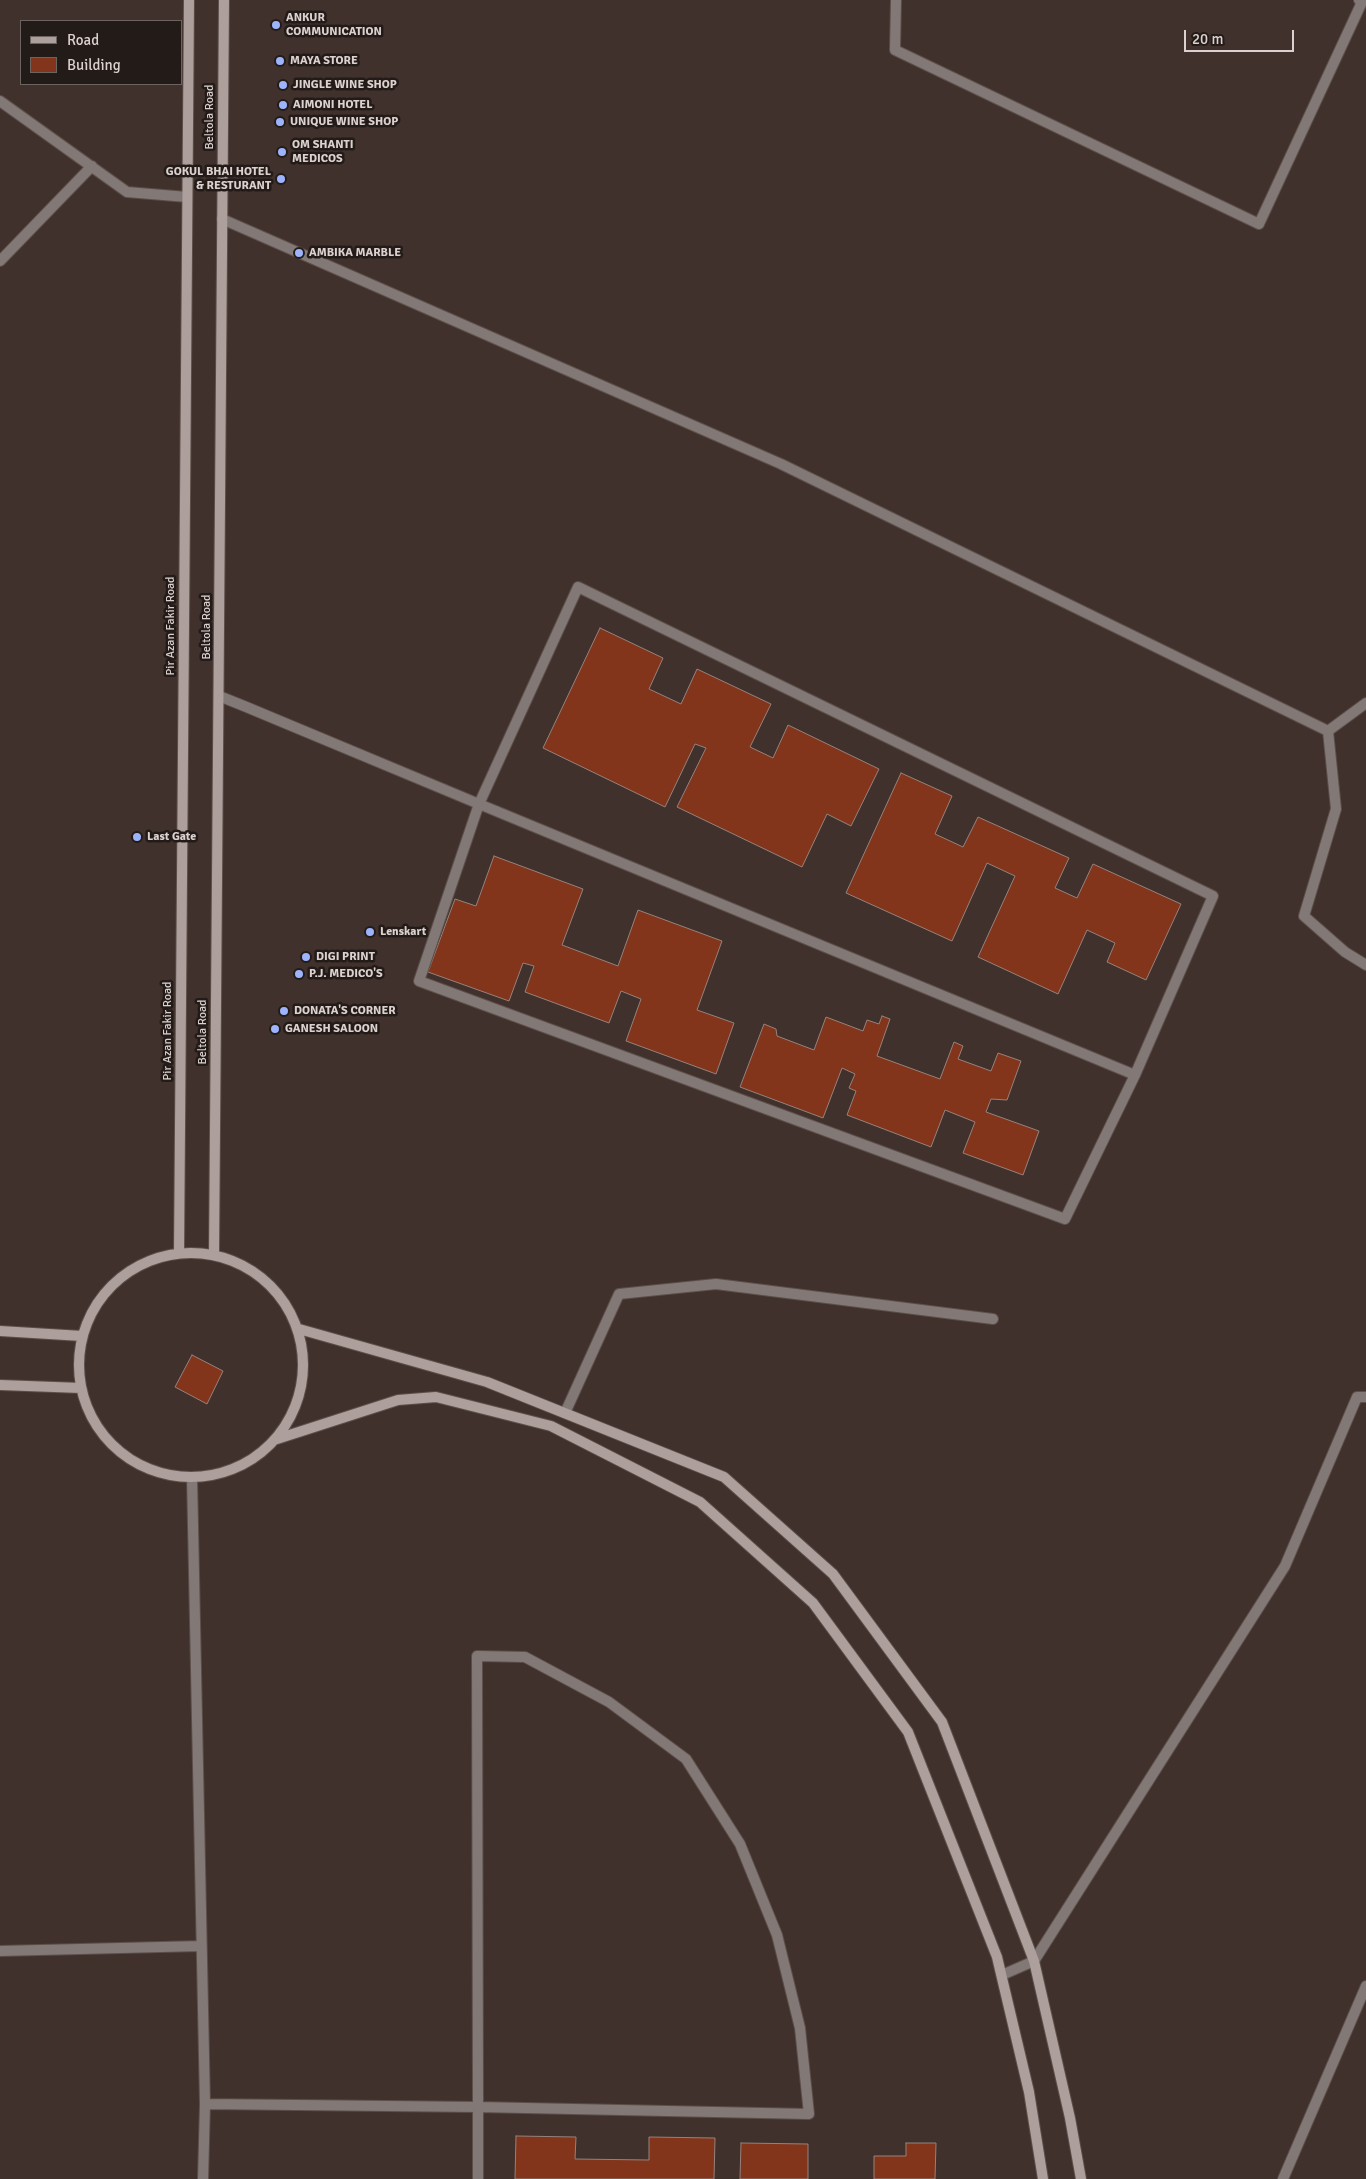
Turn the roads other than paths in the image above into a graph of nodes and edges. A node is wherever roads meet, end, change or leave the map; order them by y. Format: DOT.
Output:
graph roads {
  1 [pos="189,0"];
  2 [pos="224,0"];
  3 [pos="896,0"];
  4 [pos="1359,0"];
  5 [pos="0,101"];
  6 [pos="92,166"];
  7 [pos="187,197"];
  8 [pos="222,219"];
  9 [pos="0,261"];
  10 [pos="218,696"];
  11 [pos="1366,703"];
  12 [pos="1328,732"];
  13 [pos="479,804"];
  14 [pos="1366,965"];
  15 [pos="1135,1075"];
  16 [pos="179,1252"];
  17 [pos="214,1254"];
  18 [pos="993,1320"];
  19 [pos="299,1329"];
  20 [pos="0,1331"];
  21 [pos="82,1336"];
  22 [pos="0,1385"];
  23 [pos="81,1388"];
  24 [pos="1366,1397"];
  25 [pos="564,1413"];
  26 [pos="277,1439"];
  27 [pos="192,1477"];
  28 [pos="201,1946"];
  29 [pos="0,1951"];
  30 [pos="1034,1961"];
  31 [pos="1002,1975"];
  32 [pos="1366,1986"];
  33 [pos="205,2104"];
  34 [pos="478,2107"];
  35 [pos="203,2179"];
  36 [pos="478,2179"];
  37 [pos="1043,2179"];
  38 [pos="1081,2179"];
  39 [pos="1283,2179"];
  1 -- 7 [label="main road, Pir Azan Fakir Road"];
  2 -- 8 [label="main road, Beltola Road"];
  3 -- 4 [label="street"];
  5 -- 6 [label="street"];
  6 -- 7 [label="street"];
  6 -- 9 [label="street"];
  7 -- 16 [label="main road, Pir Azan Fakir Road"];
  8 -- 10 [label="main road, Beltola Road"];
  8 -- 12 [label="street"];
  10 -- 13 [label="street"];
  10 -- 17 [label="main road, Beltola Road"];
  11 -- 12 [label="street"];
  12 -- 14 [label="street"];
  13 -- 15 [label="street"];
  13 -- 15 [label="street"];
  13 -- 15 [label="street"];
  16 -- 17 [label="main road"];
  16 -- 21 [label="main road"];
  17 -- 19 [label="main road"];
  18 -- 25 [label="street"];
  19 -- 25 [label="main road"];
  19 -- 26 [label="main road"];
  20 -- 21 [label="main road"];
  21 -- 23 [label="main road"];
  22 -- 23 [label="main road"];
  23 -- 27 [label="main road"];
  24 -- 30 [label="street"];
  25 -- 30 [label="main road"];
  26 -- 27 [label="main road"];
  26 -- 31 [label="main road"];
  27 -- 28 [label="street"];
  28 -- 29 [label="street"];
  28 -- 33 [label="street"];
  30 -- 31 [label="street"];
  30 -- 38 [label="main road"];
  31 -- 37 [label="main road"];
  32 -- 39 [label="street"];
  33 -- 34 [label="street"];
  33 -- 35 [label="street"];
  34 -- 34 [label="street"];
  34 -- 36 [label="street"];
}
